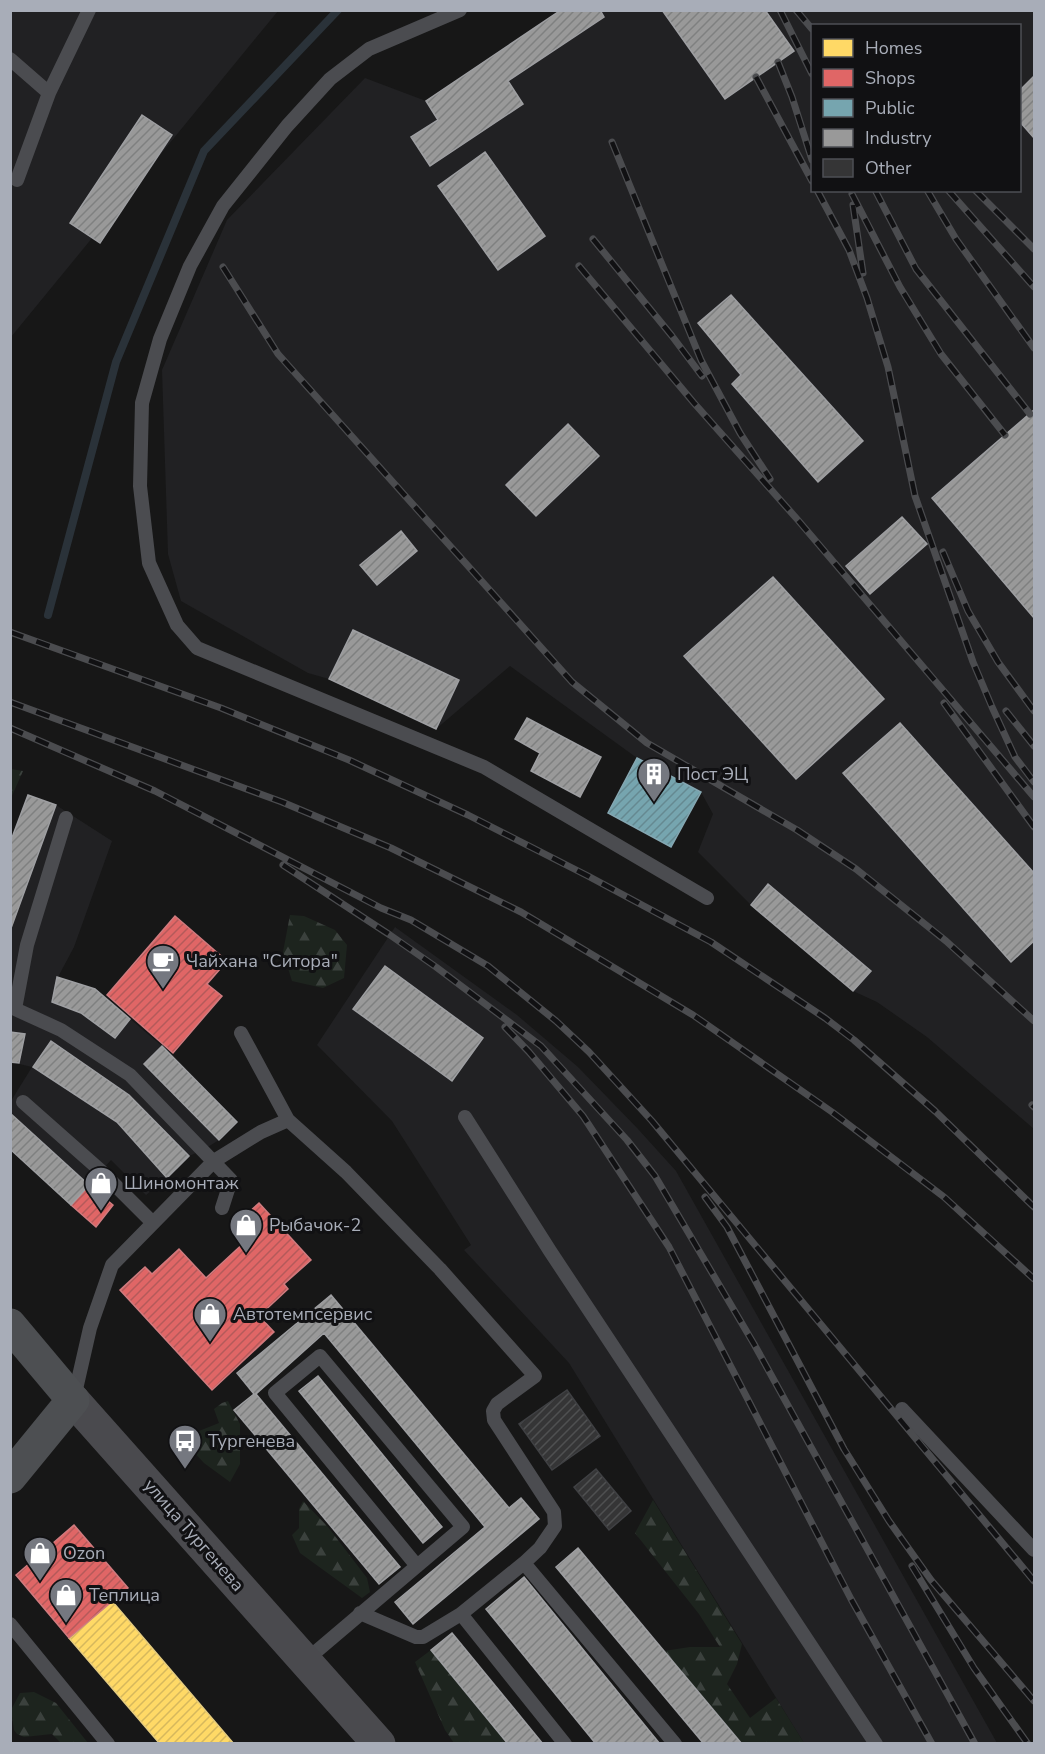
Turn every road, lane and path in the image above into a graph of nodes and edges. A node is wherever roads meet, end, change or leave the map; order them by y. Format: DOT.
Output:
graph roads {
  1 [pos="89,10"];
  2 [pos="460,10"];
  3 [pos="10,59"];
  4 [pos="49,93"];
  5 [pos="17,180"];
  6 [pos="66,818"];
  7 [pos="707,898"];
  8 [pos="241,1033"];
  9 [pos="23,1102"];
  10 [pos="465,1118"];
  11 [pos="288,1120"];
  12 [pos="214,1161"];
  13 [pos="222,1208"];
  14 [pos="153,1223"];
  15 [pos="10,1325"];
  16 [pos="73,1400"];
  17 [pos="902,1409"];
  18 [pos="10,1478"];
  19 [pos="1035,1550"];
  20 [pos="524,1563"];
  21 [pos="417,1566"];
  22 [pos="360,1613"];
  23 [pos="461,1614"];
  24 [pos="10,1624"];
  25 [pos="305,1661"];
  26 [pos="108,1743"];
  27 [pos="379,1743"];
  28 [pos="566,1743"];
  29 [pos="675,1743"];
  30 [pos="876,1743"];
  1 -- 4 [label="lane"];
  2 -- 7 [label="lane"];
  3 -- 4 [label="lane"];
  4 -- 5 [label="lane"];
  6 -- 12 [label="lane"];
  8 -- 11 [label="lane"];
  9 -- 14 [label="lane"];
  10 -- 30 [label="lane"];
  11 -- 12 [label="lane"];
  11 -- 20 [label="lane"];
  12 -- 13 [label="lane"];
  12 -- 14 [label="lane"];
  14 -- 16 [label="lane"];
  15 -- 16 [label="main road, улица Тургенева"];
  16 -- 18 [label="main road"];
  16 -- 25 [label="main road, улица Тургенева"];
  17 -- 19 [label="lane"];
  20 -- 23 [label="lane"];
  20 -- 29 [label="lane"];
  21 -- 21 [label="lane"];
  21 -- 22 [label="lane"];
  22 -- 23 [label="lane"];
  22 -- 25 [label="lane"];
  23 -- 28 [label="lane"];
  24 -- 26 [label="lane"];
  25 -- 27 [label="main road, улица Тургенева"];
}
